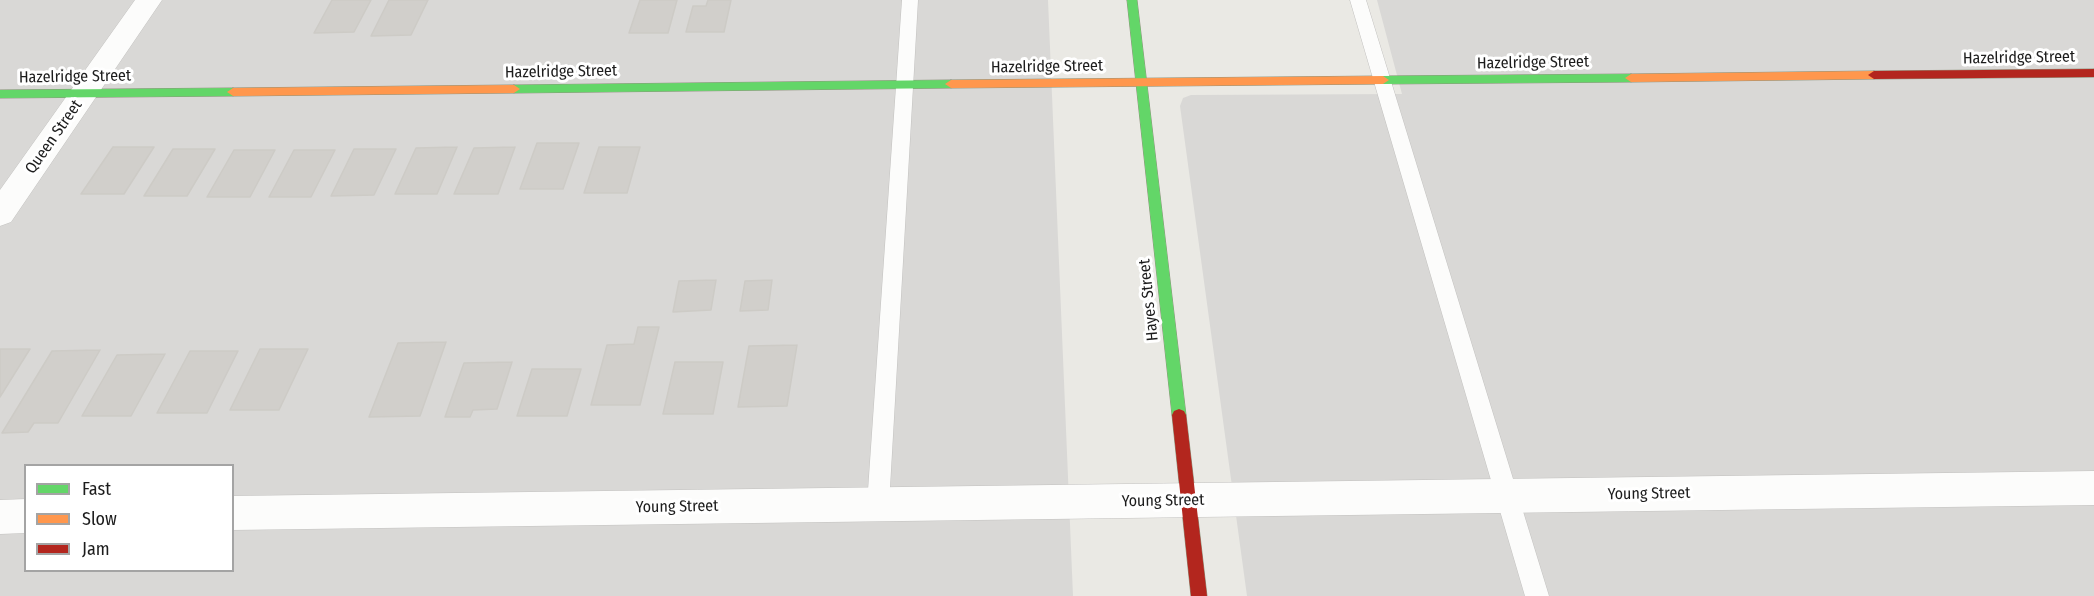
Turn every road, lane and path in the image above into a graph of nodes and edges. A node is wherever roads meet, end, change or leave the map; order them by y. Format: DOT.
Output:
graph roads {
  1 [pos="149,0"];
  2 [pos="910,0"];
  3 [pos="1132,0"];
  4 [pos="1358,0"];
  5 [pos="2094,74"];
  6 [pos="1384,81"];
  7 [pos="1142,83"];
  8 [pos="906,85"];
  9 [pos="0,94"];
  10 [pos="84,94"];
  11 [pos="0,214"];
  12 [pos="2094,488"];
  13 [pos="1507,496"];
  14 [pos="1188,501"];
  15 [pos="878,505"];
  16 [pos="234,513"];
  17 [pos="24,516"];
  18 [pos="0,517"];
  19 [pos="1198,596"];
  20 [pos="1537,596"];
  1 -- 10 [label="street, Queen Street"];
  2 -- 8 [label="lane"];
  3 -- 7 [label="street, Hayes Street"];
  4 -- 6 [label="lane"];
  5 -- 6 [label="street, Hazelridge Street"];
  6 -- 7 [label="street, Hazelridge Street"];
  6 -- 13 [label="lane"];
  7 -- 8 [label="street, Hazelridge Street"];
  7 -- 14 [label="street, Hayes Street"];
  8 -- 10 [label="street, Hazelridge Street"];
  8 -- 15 [label="lane"];
  9 -- 10 [label="street, Hazelridge Street"];
  10 -- 11 [label="street, Queen Street"];
  12 -- 13 [label="street, Young Street"];
  13 -- 14 [label="street, Young Street"];
  13 -- 20 [label="lane"];
  14 -- 15 [label="street, Young Street"];
  14 -- 19 [label="street, Hayes Street"];
  15 -- 16 [label="street, Young Street"];
  17 -- 18 [label="street"];
}
